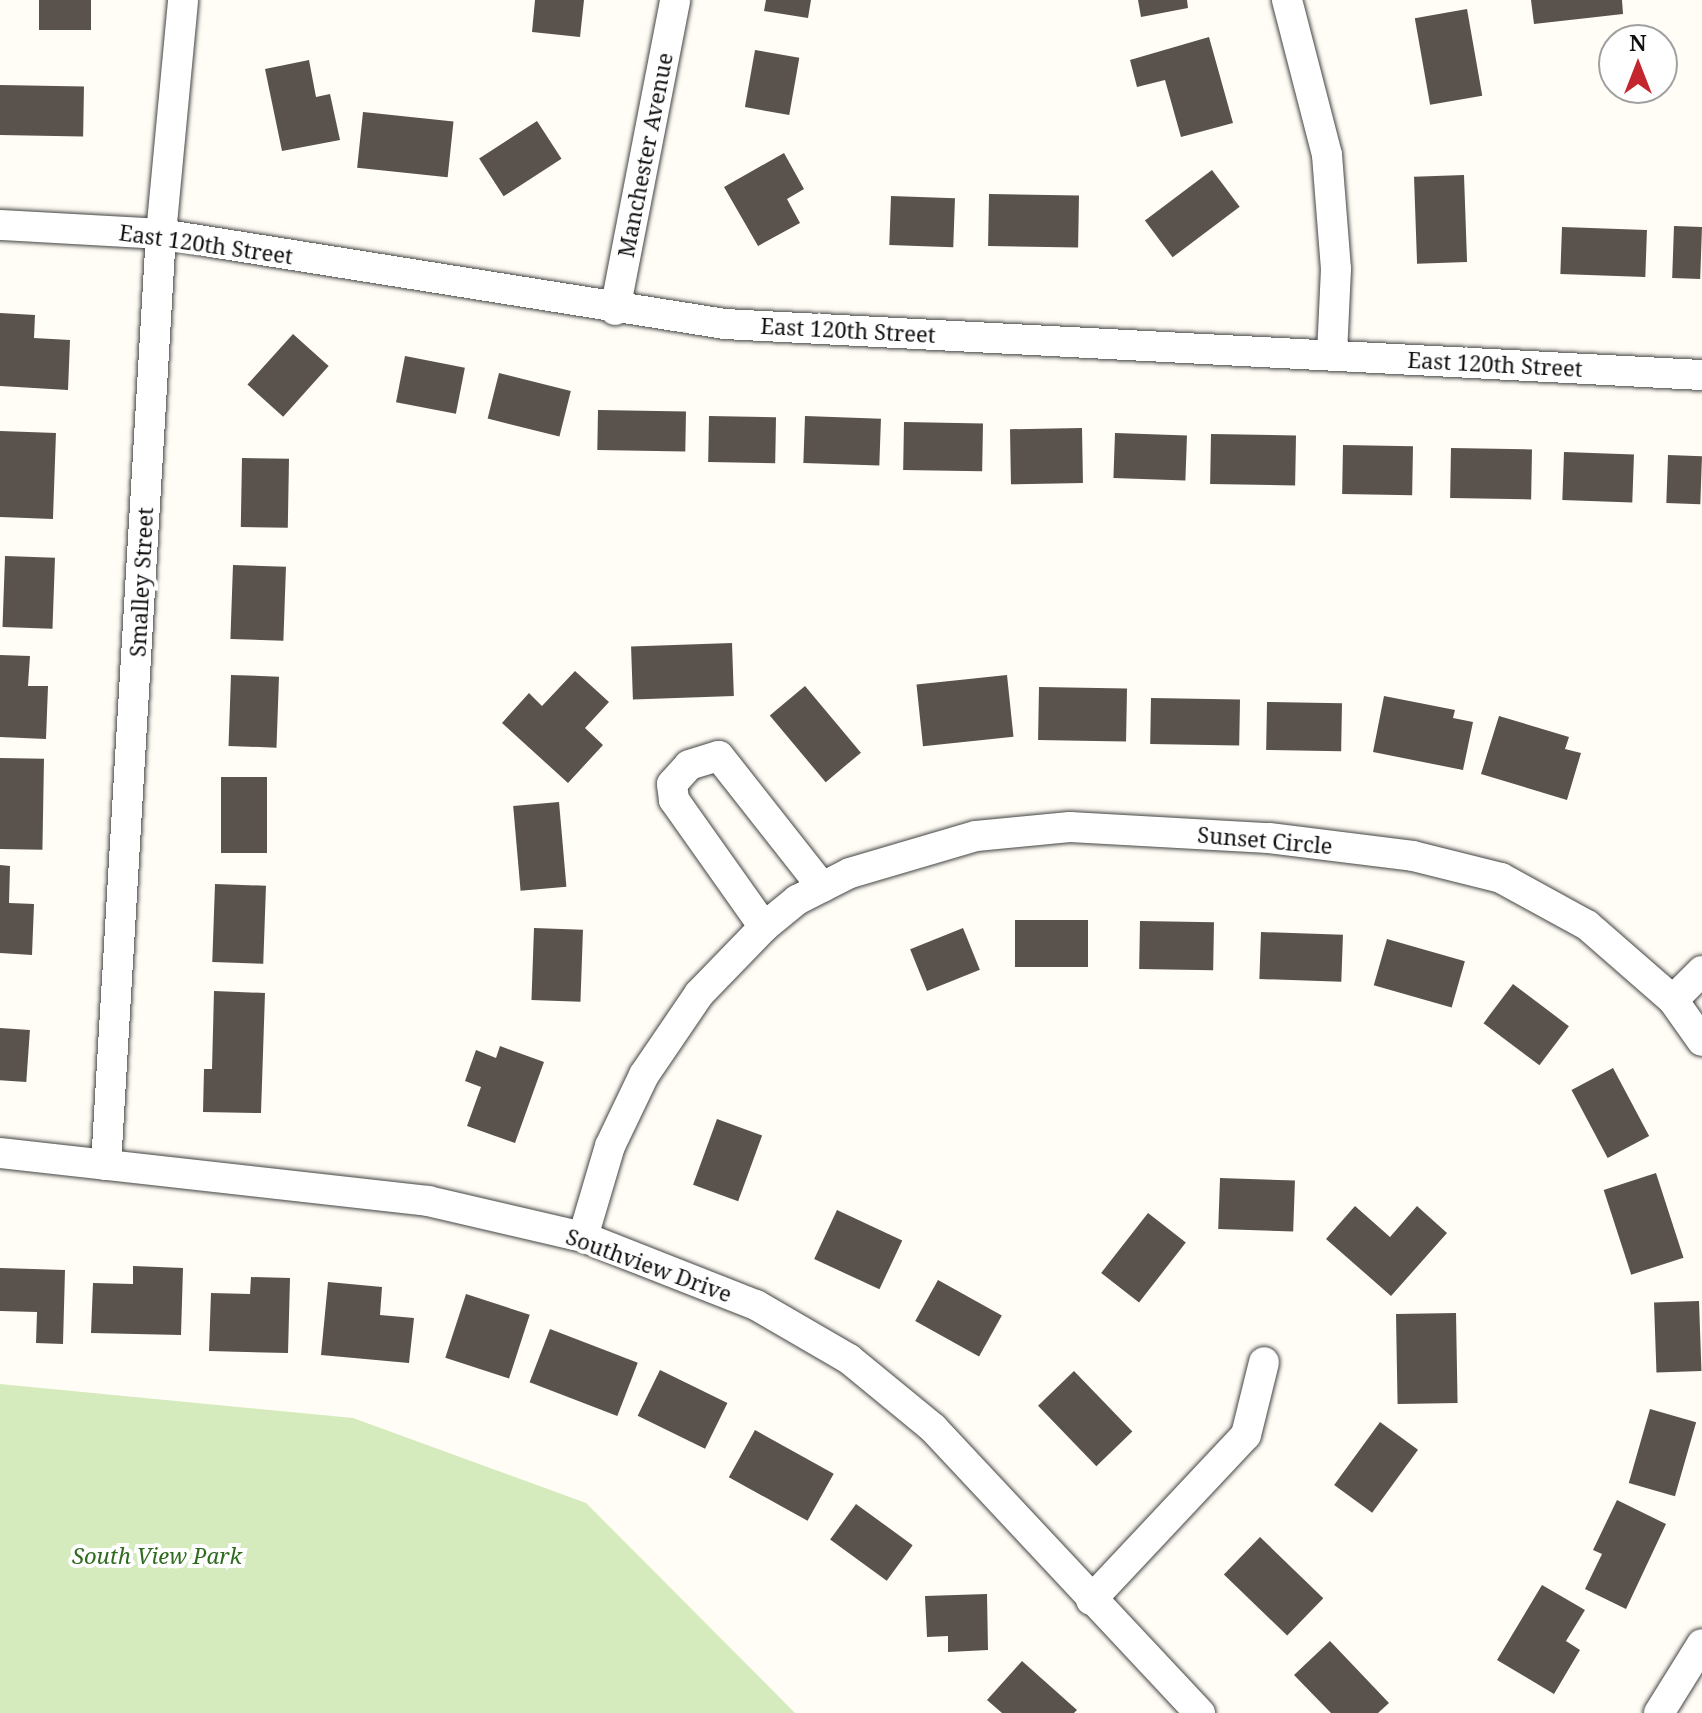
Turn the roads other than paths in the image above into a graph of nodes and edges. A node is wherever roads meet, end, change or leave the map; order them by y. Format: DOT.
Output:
graph roads {
  1 [pos="183,0"];
  2 [pos="675,0"];
  3 [pos="1287,0"];
  4 [pos="0,225"];
  5 [pos="161,234"];
  6 [pos="615,310"];
  7 [pos="1332,355"];
  8 [pos="1702,375"];
  9 [pos="822,887"];
  10 [pos="764,927"];
  11 [pos="1702,971"];
  12 [pos="1673,1000"];
  13 [pos="1702,1041"];
  14 [pos="0,1153"];
  15 [pos="106,1165"];
  16 [pos="583,1237"];
  17 [pos="1264,1362"];
  18 [pos="1091,1600"];
  19 [pos="1702,1644"];
  20 [pos="1200,1713"];
  21 [pos="1659,1713"];
  1 -- 5 [label="street, Smalley Street"];
  2 -- 6 [label="street, Manchester Avenue"];
  3 -- 7 [label="street"];
  4 -- 5 [label="street, East 120th Street"];
  5 -- 6 [label="street, East 120th Street"];
  5 -- 15 [label="street, Smalley Street"];
  6 -- 7 [label="street, East 120th Street"];
  7 -- 8 [label="street, East 120th Street"];
  9 -- 10 [label="street, Sunset Circle"];
  9 -- 10 [label="street"];
  9 -- 12 [label="street, Sunset Circle"];
  10 -- 16 [label="street, Sunset Circle"];
  11 -- 12 [label="street"];
  12 -- 13 [label="street, Sunset Circle"];
  14 -- 15 [label="street, Southview Drive"];
  15 -- 16 [label="street, Southview Drive"];
  16 -- 18 [label="street, Southview Drive"];
  17 -- 18 [label="street"];
  18 -- 20 [label="street, Southview Drive"];
  19 -- 21 [label="street"];
}
